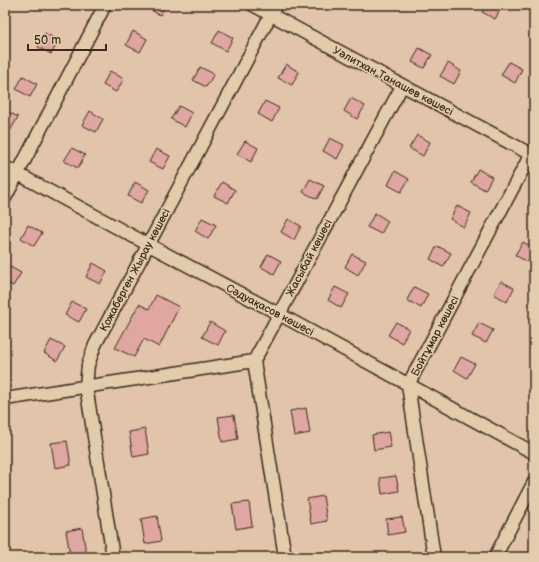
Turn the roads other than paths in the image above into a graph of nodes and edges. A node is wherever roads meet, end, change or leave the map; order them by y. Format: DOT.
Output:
graph roads {
  1 [pos="105,5"];
  2 [pos="253,5"];
  3 [pos="274,10"];
  4 [pos="402,86"];
  5 [pos="533,155"];
  6 [pos="5,167"];
  7 [pos="18,174"];
  8 [pos="5,198"];
  9 [pos="148,246"];
  10 [pos="279,314"];
  11 [pos="254,361"];
  12 [pos="408,385"];
  13 [pos="86,386"];
  14 [pos="5,399"];
  15 [pos="534,453"];
  16 [pos="534,482"];
  17 [pos="113,557"];
  18 [pos="285,557"];
  19 [pos="434,557"];
  20 [pos="495,557"];
  1 -- 7 [label="street"];
  2 -- 3 [label="street, Уәлитхан Танашев көшесі"];
  3 -- 4 [label="street, Уәлитхан Танашев көшесі"];
  3 -- 9 [label="street, Қожаберген Жырау көшесі"];
  4 -- 5 [label="street, Уәлитхан Танашев көшесі"];
  4 -- 10 [label="street, Жасыбай көшесі"];
  5 -- 12 [label="street, Бойтұмар көшесі"];
  6 -- 7 [label="street, Сәдуақасов көшесі"];
  7 -- 8 [label="street"];
  7 -- 9 [label="street, Сәдуақасов көшесі"];
  9 -- 10 [label="street, Сәдуақасов көшесі"];
  9 -- 13 [label="street, Қожаберген Жырау көшесі"];
  10 -- 11 [label="street, Жасыбай көшесі"];
  10 -- 12 [label="street, Сәдуақасов көшесі"];
  11 -- 13 [label="street"];
  11 -- 18 [label="street"];
  12 -- 15 [label="street, Сәдуақасов көшесі"];
  12 -- 19 [label="street, Бойтұмар көшесі"];
  13 -- 14 [label="street"];
  13 -- 17 [label="street, Қожаберген Жырау көшесі"];
  16 -- 20 [label="street"];
}
